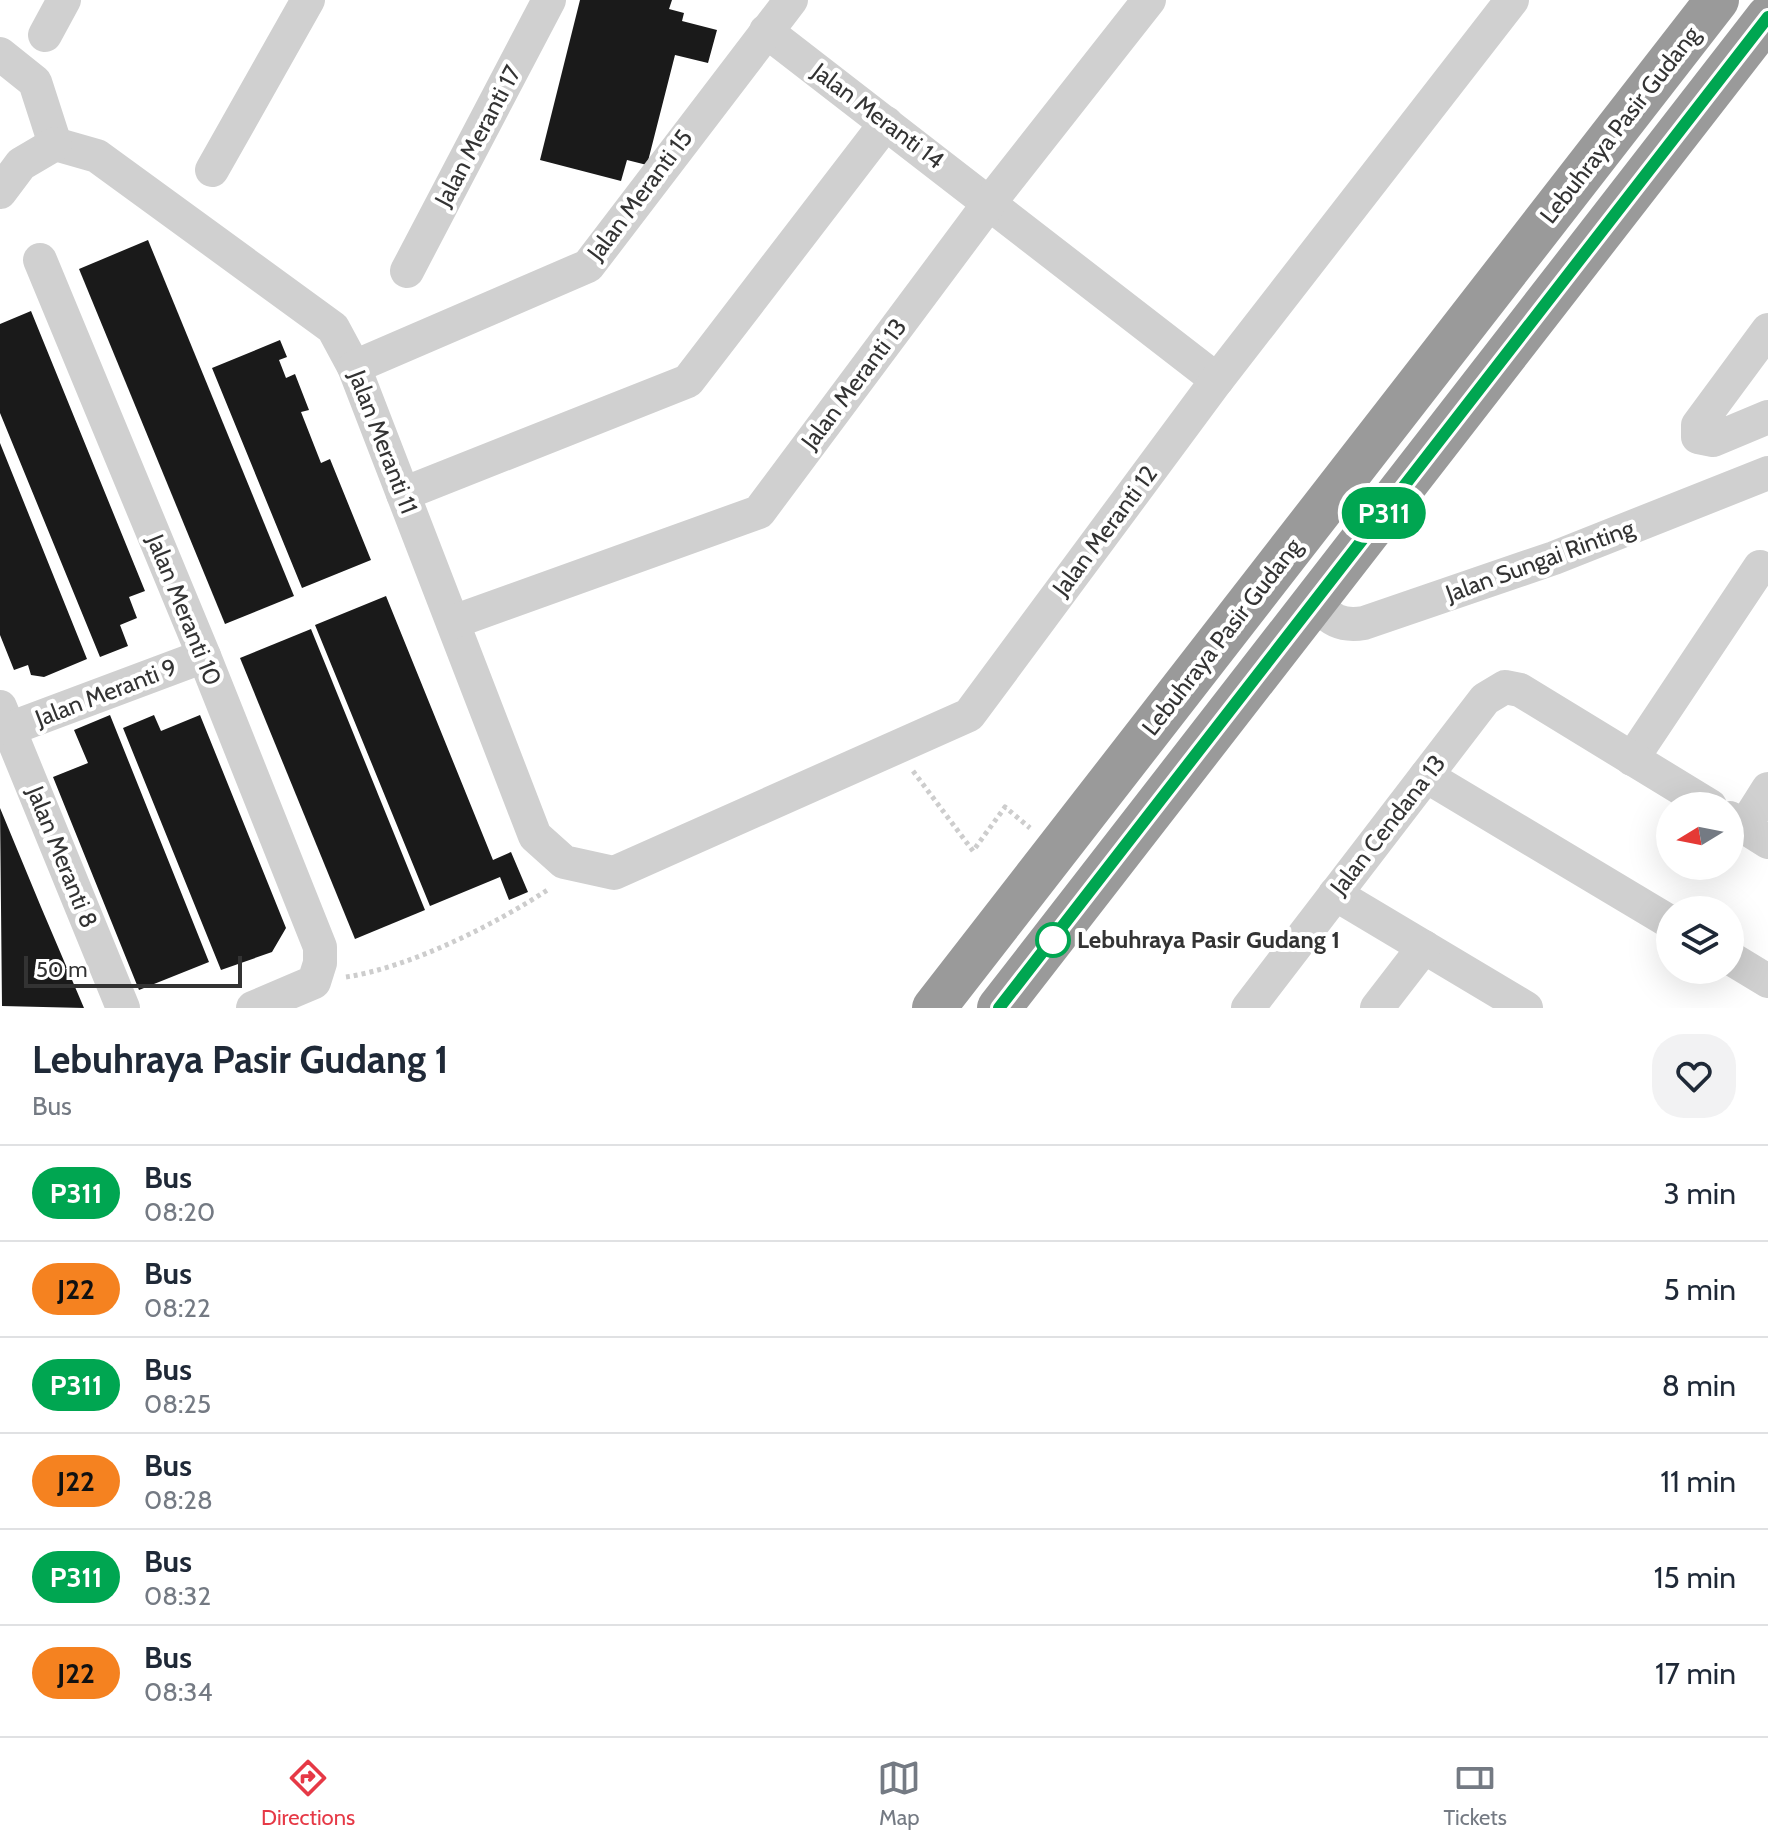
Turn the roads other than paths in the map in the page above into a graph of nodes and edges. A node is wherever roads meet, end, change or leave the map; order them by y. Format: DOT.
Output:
graph roads {
  1 [pos="64,0"];
  2 [pos="308,0"];
  3 [pos="549,0"];
  4 [pos="791,0"];
  5 [pos="1149,0"];
  6 [pos="1512,0"];
  7 [pos="1717,0"];
  8 [pos="1768,17"];
  9 [pos="766,31"];
  10 [pos="45,35"];
  11 [pos="0,54"];
  12 [pos="886,123"];
  13 [pos="55,144"];
  14 [pos="212,170"];
  15 [pos="0,192"];
  16 [pos="990,202"];
  17 [pos="40,260"];
  18 [pos="407,271"];
  19 [pos="1768,330"];
  20 [pos="354,367"];
  21 [pos="1217,380"];
  22 [pos="1768,417"];
  23 [pos="1768,473"];
  24 [pos="403,494"];
  25 [pos="1760,567"];
  26 [pos="1314,604"];
  27 [pos="453,622"];
  28 [pos="204,656"];
  29 [pos="5,718"];
  30 [pos="1632,759"];
  31 [pos="1426,776"];
  32 [pos="1768,789"];
  33 [pos="1687,792"];
  34 [pos="1747,829"];
  35 [pos="570,864"];
  36 [pos="1335,894"];
  37 [pos="1656,914"];
  38 [pos="1424,947"];
  39 [pos="1744,966"];
  40 [pos="1768,981"];
  41 [pos="123,1008"];
  42 [pos="253,1008"];
  43 [pos="934,1008"];
  44 [pos="999,1008"];
  45 [pos="1248,1008"];
  46 [pos="1377,1008"];
  47 [pos="1526,1008"];
  1 -- 10 [label="street"];
  2 -- 14 [label="street"];
  3 -- 18 [label="street, Jalan Meranti 17"];
  4 -- 9 [label="street, Jalan Meranti 15"];
  5 -- 16 [label="street, Jalan Meranti 13"];
  6 -- 21 [label="street, Jalan Meranti 12"];
  7 -- 43 [label="highway, Lebuhraya Pasir Gudang"];
  8 -- 26 [label="highway"];
  9 -- 12 [label="street, Jalan Meranti 14"];
  9 -- 20 [label="street, Jalan Meranti 15"];
  11 -- 13 [label="street"];
  12 -- 16 [label="street, Jalan Meranti 14"];
  12 -- 24 [label="street"];
  13 -- 15 [label="street"];
  13 -- 20 [label="street, Jalan Meranti 11"];
  16 -- 21 [label="street, Jalan Meranti 14"];
  16 -- 27 [label="street, Jalan Meranti 13"];
  17 -- 28 [label="street, Jalan Meranti 10"];
  19 -- 22 [label="street"];
  20 -- 24 [label="street, Jalan Meranti 11"];
  21 -- 35 [label="street, Jalan Meranti 12"];
  23 -- 26 [label="street, Jalan Sungai Rinting"];
  24 -- 27 [label="street, Jalan Meranti 11"];
  25 -- 30 [label="street"];
  26 -- 44 [label="highway"];
  27 -- 35 [label="street, Jalan Meranti 11"];
  28 -- 29 [label="street, Jalan Meranti 9"];
  28 -- 42 [label="street, Jalan Meranti 10"];
  29 -- 41 [label="street, Jalan Meranti 8"];
  30 -- 31 [label="street, Jalan Cendana 13"];
  30 -- 33 [label="street"];
  31 -- 36 [label="street, Jalan Cendana 13"];
  31 -- 37 [label="street"];
  32 -- 34 [label="street"];
  36 -- 38 [label="street"];
  36 -- 45 [label="street, Jalan Cendana 13"];
  38 -- 46 [label="street"];
  38 -- 47 [label="street"];
  39 -- 40 [label="street"];
}
